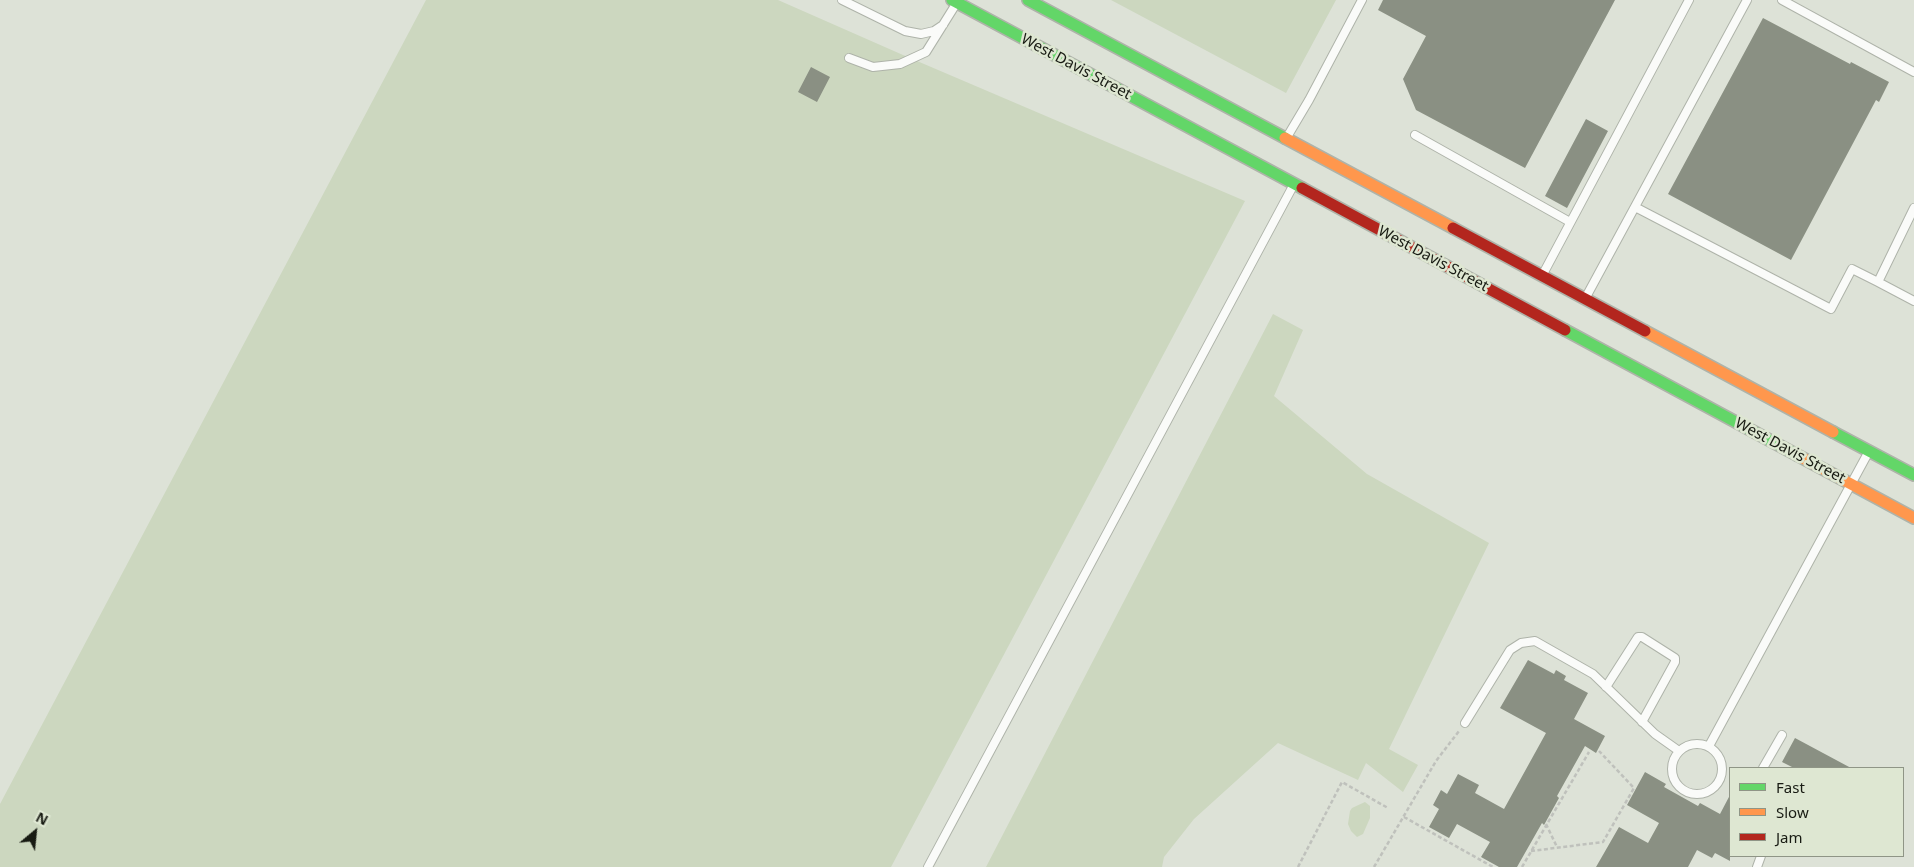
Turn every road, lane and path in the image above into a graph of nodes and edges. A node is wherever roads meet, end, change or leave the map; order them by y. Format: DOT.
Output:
graph roads {
  1 [pos="842,0"];
  2 [pos="1028,0"];
  3 [pos="1362,0"];
  4 [pos="1689,0"];
  5 [pos="1747,0"];
  6 [pos="1782,0"];
  7 [pos="956,1"];
  8 [pos="945,24"];
  9 [pos="849,58"];
  10 [pos="1914,72"];
  11 [pos="1415,135"];
  12 [pos="1286,138"];
  13 [pos="1294,184"];
  14 [pos="1635,207"];
  15 [pos="1914,208"];
  16 [pos="1570,222"];
  17 [pos="1542,276"];
  18 [pos="1878,282"];
  19 [pos="1585,298"];
  20 [pos="1914,301"];
  21 [pos="1869,451"];
  22 [pos="1914,475"];
  23 [pos="1851,484"];
  24 [pos="1914,518"];
  25 [pos="1606,687"];
  26 [pos="1642,722"];
  27 [pos="1465,724"];
  28 [pos="1782,735"];
  29 [pos="1709,746"];
  30 [pos="1599,750"];
  31 [pos="1679,751"];
  32 [pos="1589,752"];
  33 [pos="1764,767"];
  34 [pos="1388,808"];
  35 [pos="1404,816"];
  36 [pos="1546,824"];
  37 [pos="1558,847"];
  38 [pos="1531,851"];
  39 [pos="928,867"];
  40 [pos="1298,867"];
  41 [pos="1374,867"];
  42 [pos="1493,867"];
  43 [pos="1522,867"];
  1 -- 8 [label="lane"];
  2 -- 12 [label="main road"];
  3 -- 12 [label="lane"];
  4 -- 16 [label="lane"];
  5 -- 14 [label="lane"];
  6 -- 10 [label="lane"];
  7 -- 8 [label="lane"];
  7 -- 13 [label="main road, West Davis Street"];
  8 -- 9 [label="lane"];
  11 -- 16 [label="lane"];
  12 -- 17 [label="main road"];
  13 -- 23 [label="main road, West Davis Street"];
  13 -- 39 [label="lane"];
  14 -- 18 [label="lane"];
  14 -- 19 [label="lane"];
  15 -- 18 [label="lane"];
  16 -- 17 [label="lane"];
  17 -- 19 [label="main road"];
  18 -- 20 [label="lane"];
  19 -- 21 [label="main road"];
  21 -- 22 [label="main road"];
  21 -- 23 [label="lane"];
  23 -- 24 [label="main road, West Davis Street"];
  23 -- 29 [label="lane"];
  25 -- 26 [label="lane"];
  25 -- 26 [label="lane"];
  25 -- 27 [label="lane"];
  26 -- 31 [label="lane"];
  27 -- 35 [label="path"];
  28 -- 33 [label="lane"];
  29 -- 31 [label="lane"];
  29 -- 31 [label="lane"];
  30 -- 37 [label="path"];
  32 -- 36 [label="path"];
  34 -- 40 [label="path"];
  35 -- 41 [label="path"];
  35 -- 42 [label="path"];
  36 -- 37 [label="path"];
  36 -- 38 [label="path"];
  37 -- 38 [label="path"];
  38 -- 43 [label="path"];
}
